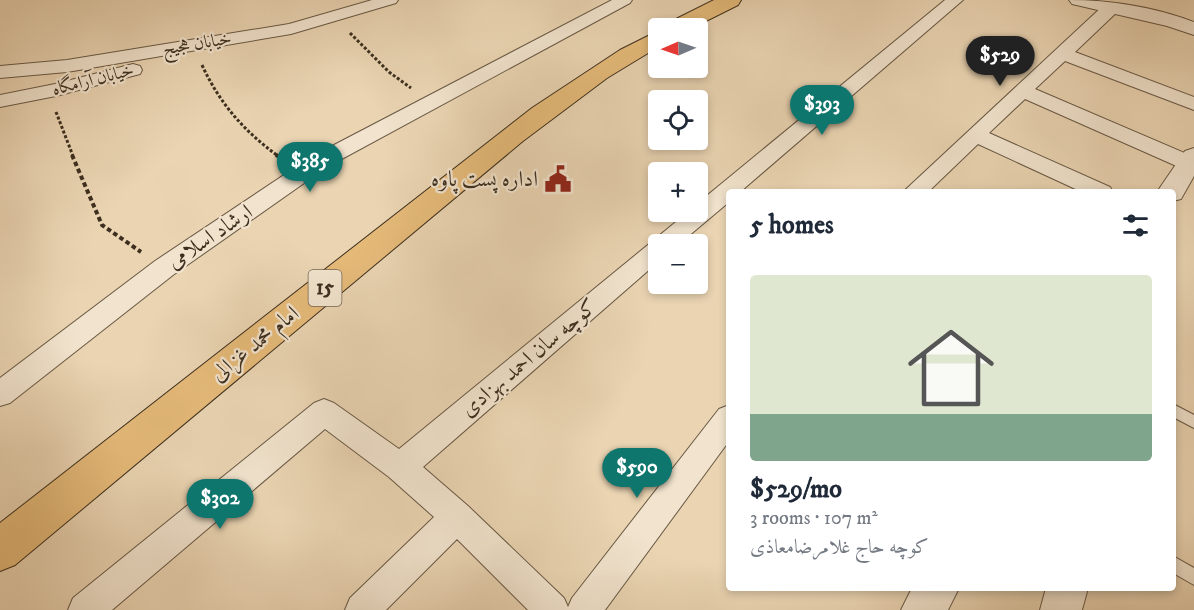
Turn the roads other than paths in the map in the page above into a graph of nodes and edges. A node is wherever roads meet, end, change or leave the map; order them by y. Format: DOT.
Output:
graph roads {
  1 [pos="390,0"];
  2 [pos="624,0"];
  3 [pos="730,0"];
  4 [pos="955,0"];
  5 [pos="1079,0"];
  6 [pos="1111,8"];
  7 [pos="695,18"];
  8 [pos="291,29"];
  9 [pos="1194,29"];
  10 [pos="648,44"];
  11 [pos="1062,53"];
  12 [pos="0,72"];
  13 [pos="1023,91"];
  14 [pos="0,101"];
  15 [pos="1194,104"];
  16 [pos="976,135"];
  17 [pos="1192,160"];
  18 [pos="730,189"];
  19 [pos="926,189"];
  20 [pos="1095,189"];
  21 [pos="1174,189"];
  22 [pos="726,192"];
  23 [pos="676,234"];
  24 [pos="648,257"];
  25 [pos="0,394"];
  26 [pos="1176,412"];
  27 [pos="726,422"];
  28 [pos="1194,422"];
  29 [pos="400,467"];
  30 [pos="457,517"];
  31 [pos="0,550"];
  32 [pos="1176,566"];
  33 [pos="1194,577"];
  34 [pos="936,591"];
  35 [pos="1066,591"];
  36 [pos="85,610"];
  37 [pos="362,610"];
  38 [pos="552,610"];
  39 [pos="584,610"];
  40 [pos="922,610"];
  41 [pos="1061,610"];
  1 -- 8 [label="street, خیابان هجیج"];
  2 -- 25 [label="street, ارشاد اسلامی"];
  3 -- 7 [label="main road"];
  4 -- 18 [label="street"];
  5 -- 6 [label="street"];
  6 -- 9 [label="street"];
  6 -- 11 [label="street"];
  8 -- 12 [label="street, خیابان هجیج"];
  8 -- 14 [label="street, خیابان آرامگاه"];
  10 -- 31 [label="main road, امام محمد غزالی / 15"];
  11 -- 13 [label="street"];
  11 -- 15 [label="street"];
  13 -- 16 [label="street"];
  13 -- 17 [label="street"];
  16 -- 19 [label="street"];
  16 -- 20 [label="street"];
  17 -- 21 [label="street"];
  22 -- 23 [label="street"];
  24 -- 29 [label="street, کوچه سان احمد بهزادی"];
  26 -- 28 [label="lane"];
  27 -- 39 [label="street"];
  29 -- 30 [label="street"];
  29 -- 36 [label="street"];
  30 -- 37 [label="street"];
  30 -- 38 [label="street"];
  32 -- 33 [label="lane"];
  34 -- 40 [label="street"];
  35 -- 41 [label="street"];
}
